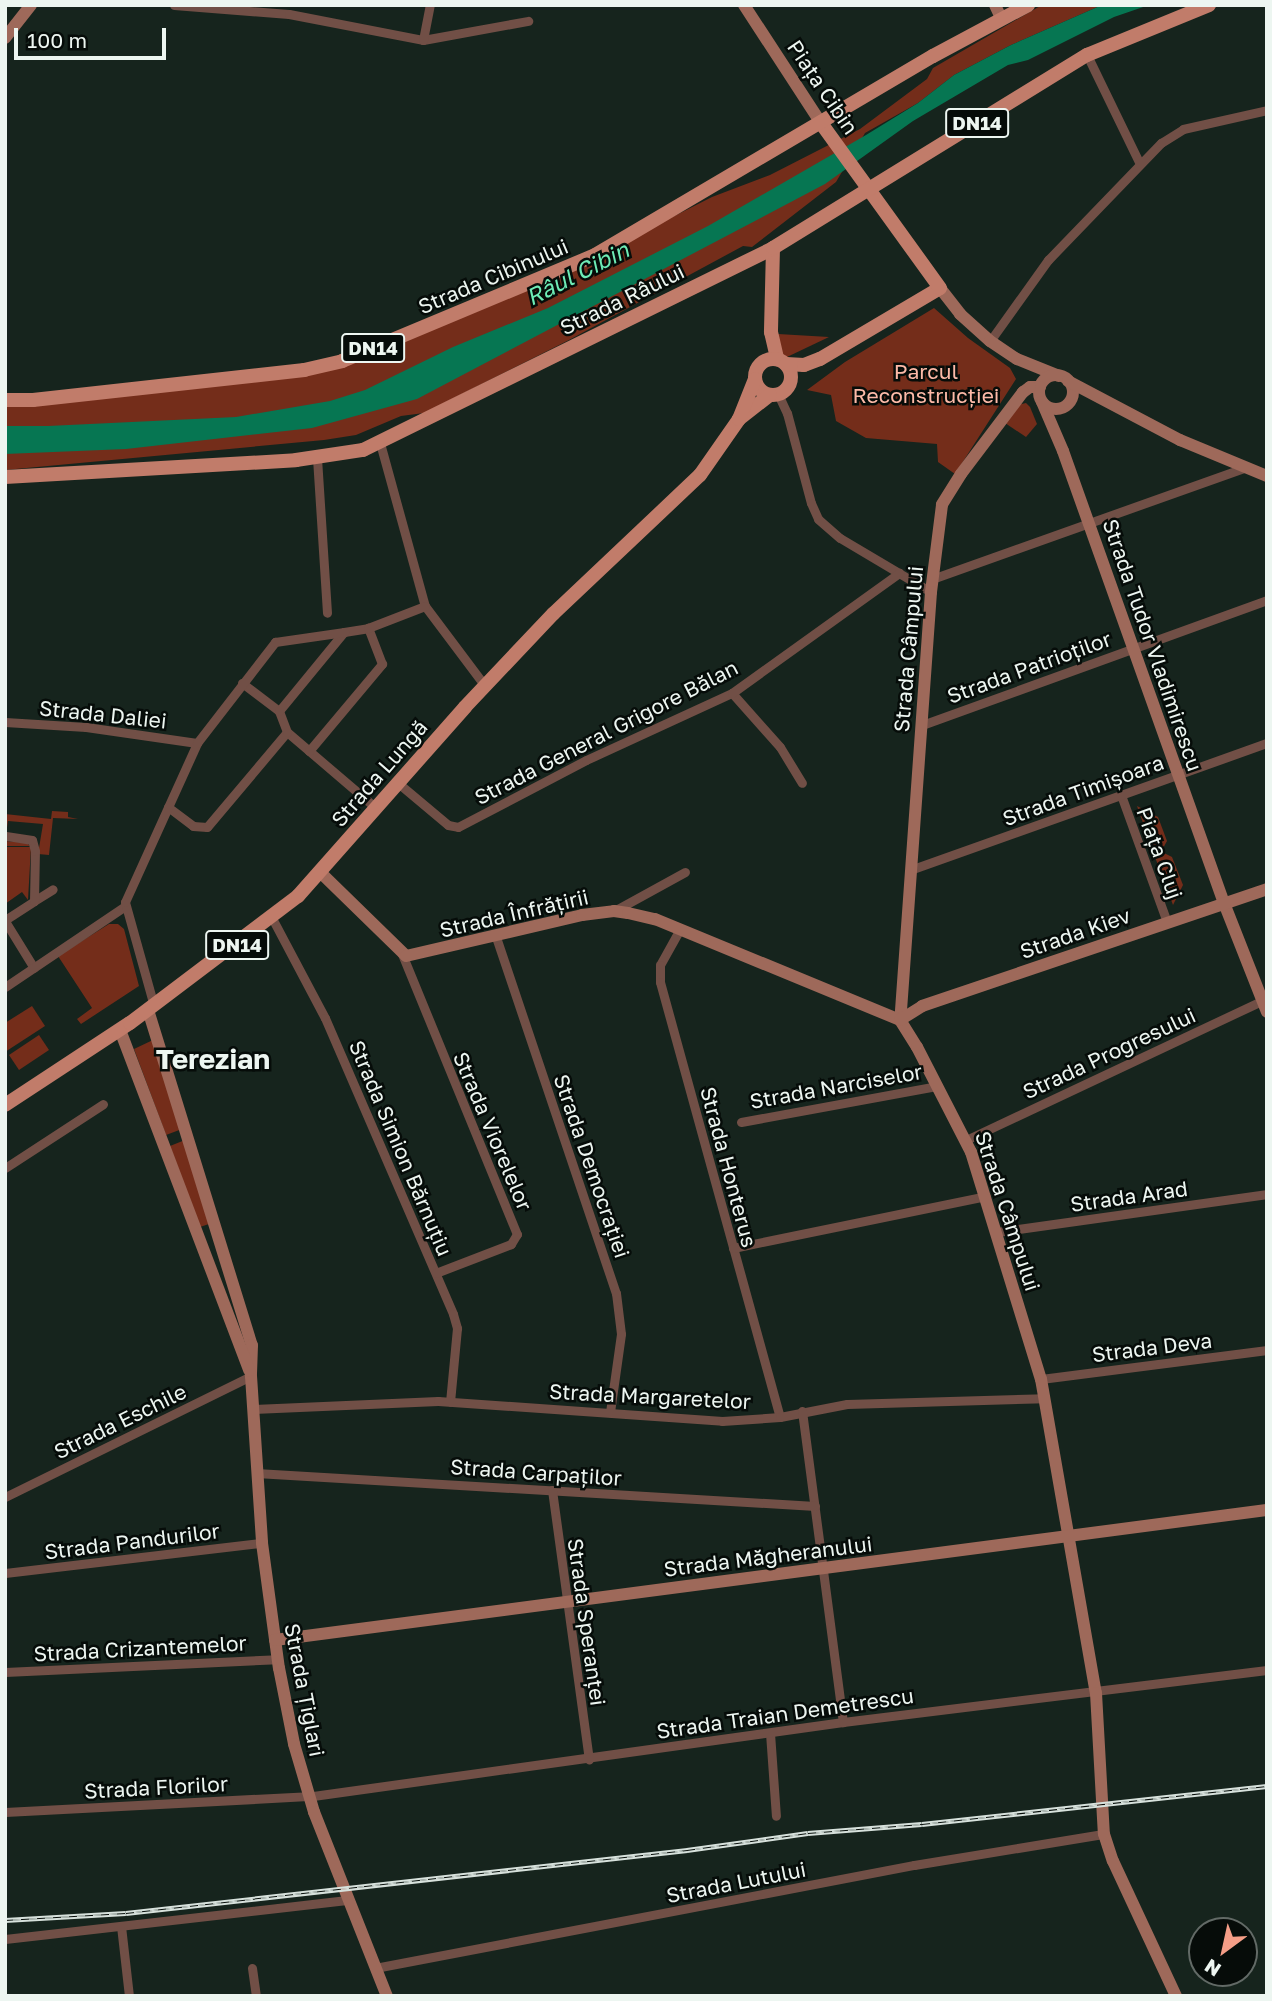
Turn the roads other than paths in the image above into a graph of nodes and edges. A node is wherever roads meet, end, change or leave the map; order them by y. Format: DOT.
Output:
graph roads {
  1 [pos="31,5"];
  2 [pos="173,5"];
  3 [pos="430,5"];
  4 [pos="744,5"];
  5 [pos="1028,5"];
  6 [pos="1209,5"];
  7 [pos="289,10"];
  8 [pos="998,12"];
  9 [pos="528,21"];
  10 [pos="5,38"];
  11 [pos="423,40"];
  12 [pos="1087,55"];
  13 [pos="1267,110"];
  14 [pos="824,127"];
  15 [pos="1140,164"];
  16 [pos="865,185"];
  17 [pos="773,248"];
  18 [pos="940,288"];
  19 [pos="771,332"];
  20 [pos="990,341"];
  21 [pos="1017,359"];
  22 [pos="781,362"];
  23 [pos="756,374"];
  24 [pos="1064,378"];
  25 [pos="1040,393"];
  26 [pos="774,395"];
  27 [pos="5,400"];
  28 [pos="1070,401"];
  29 [pos="1109,404"];
  30 [pos="739,419"];
  31 [pos="380,443"];
  32 [pos="1061,445"];
  33 [pos="317,458"];
  34 [pos="1244,468"];
  35 [pos="1267,476"];
  36 [pos="5,477"];
  37 [pos="1090,523"];
  38 [pos="900,573"];
  39 [pos="932,585"];
  40 [pos="1267,600"];
  41 [pos="425,606"];
  42 [pos="327,613"];
  43 [pos="368,628"];
  44 [pos="344,632"];
  45 [pos="1134,647"];
  46 [pos="242,682"];
  47 [pos="485,686"];
  48 [pos="732,693"];
  49 [pos="279,711"];
  50 [pos="5,722"];
  51 [pos="922,725"];
  52 [pos="287,732"];
  53 [pos="197,743"];
  54 [pos="1267,743"];
  55 [pos="309,751"];
  56 [pos="1178,775"];
  57 [pos="397,783"];
  58 [pos="802,783"];
  59 [pos="1121,795"];
  60 [pos="167,807"];
  61 [pos="376,808"];
  62 [pos="7,836"];
  63 [pos="910,870"];
  64 [pos="320,872"];
  65 [pos="685,872"];
  66 [pos="1267,888"];
  67 [pos="53,889"];
  68 [pos="34,901"];
  69 [pos="1224,903"];
  70 [pos="125,906"];
  71 [pos="614,911"];
  72 [pos="272,918"];
  73 [pos="5,921"];
  74 [pos="1167,922"];
  75 [pos="680,929"];
  76 [pos="496,937"];
  77 [pos="402,954"];
  78 [pos="34,968"];
  79 [pos="5,987"];
  80 [pos="1265,1004"];
  81 [pos="151,1008"];
  82 [pos="900,1020"];
  83 [pos="120,1030"];
  84 [pos="938,1086"];
  85 [pos="9,1098"];
  86 [pos="103,1104"];
  87 [pos="741,1122"];
  88 [pos="966,1140"];
  89 [pos="5,1168"];
  90 [pos="1267,1194"];
  91 [pos="986,1196"];
  92 [pos="997,1232"];
  93 [pos="733,1248"];
  94 [pos="436,1273"];
  95 [pos="1267,1350"];
  96 [pos="251,1376"];
  97 [pos="1041,1379"];
  98 [pos="1044,1398"];
  99 [pos="450,1402"];
  100 [pos="253,1409"];
  101 [pos="802,1411"];
  102 [pos="610,1412"];
  103 [pos="780,1417"];
  104 [pos="256,1473"];
  105 [pos="552,1490"];
  106 [pos="5,1497"];
  107 [pos="815,1506"];
  108 [pos="1267,1510"];
  109 [pos="1070,1536"];
  110 [pos="262,1543"];
  111 [pos="823,1568"];
  112 [pos="5,1573"];
  113 [pos="567,1601"];
  114 [pos="275,1640"];
  115 [pos="277,1659"];
  116 [pos="1267,1670"];
  117 [pos="5,1672"];
  118 [pos="1096,1693"];
  119 [pos="843,1722"];
  120 [pos="770,1733"];
  121 [pos="589,1759"];
  122 [pos="308,1796"];
  123 [pos="5,1812"];
  124 [pos="776,1816"];
  125 [pos="1104,1834"];
  126 [pos="347,1900"];
  127 [pos="121,1926"];
  128 [pos="5,1939"];
  129 [pos="252,1968"];
  130 [pos="375,1968"];
  131 [pos="129,1996"];
  132 [pos="256,1996"];
  133 [pos="387,1996"];
  134 [pos="1175,1996"];
  1 -- 10 [label="street"];
  2 -- 7 [label="street"];
  3 -- 11 [label="street"];
  4 -- 14 [label="street, Piața Cibin"];
  5 -- 8 [label="main road, DN14"];
  6 -- 12 [label="main road, Strada Râului / DN14"];
  7 -- 11 [label="street"];
  8 -- 14 [label="main road, Strada Cibinului / DN14"];
  9 -- 11 [label="street"];
  12 -- 15 [label="street"];
  12 -- 16 [label="main road, Strada Râului / DN14"];
  13 -- 15 [label="street"];
  14 -- 16 [label="main road, Piața Cibin"];
  14 -- 27 [label="main road, Strada Cibinului / DN14"];
  15 -- 20 [label="street"];
  16 -- 17 [label="main road, Strada Râului / DN14"];
  16 -- 18 [label="main road, Piața Cibin"];
  17 -- 19 [label="main road, Strada Lungă / DN14"];
  17 -- 31 [label="main road, Strada Râului / DN14"];
  18 -- 20 [label="street"];
  18 -- 22 [label="main road"];
  19 -- 22 [label="main road, Strada Lungă / DN14"];
  19 -- 23 [label="main road, Strada Lungă / DN14"];
  20 -- 21 [label="street"];
  21 -- 24 [label="street"];
  21 -- 25 [label="street, Strada Tudor Vladimirescu"];
  22 -- 23 [label="main road"];
  22 -- 26 [label="main road, DN14"];
  23 -- 26 [label="main road"];
  23 -- 30 [label="main road, Strada Lungă / DN14"];
  24 -- 25 [label="street"];
  24 -- 28 [label="street"];
  24 -- 29 [label="street"];
  25 -- 28 [label="street"];
  25 -- 32 [label="street, Strada Tudor Vladimirescu"];
  25 -- 39 [label="street, Strada Câmpului"];
  26 -- 30 [label="main road, Strada Lungă / DN14"];
  26 -- 38 [label="street"];
  28 -- 29 [label="street"];
  28 -- 32 [label="street"];
  29 -- 34 [label="street"];
  30 -- 47 [label="main road, Strada Lungă / DN14"];
  31 -- 33 [label="main road, Strada Râului / DN14"];
  31 -- 41 [label="street"];
  32 -- 37 [label="street, Strada Tudor Vladimirescu"];
  33 -- 36 [label="main road, Strada Râului / DN14"];
  33 -- 42 [label="street"];
  34 -- 35 [label="street"];
  34 -- 37 [label="street"];
  37 -- 39 [label="street"];
  37 -- 45 [label="street, Strada Tudor Vladimirescu"];
  38 -- 39 [label="street"];
  38 -- 48 [label="street, Strada General Grigore Bălan"];
  39 -- 51 [label="street, Strada Câmpului"];
  40 -- 45 [label="street, Strada Patrioților"];
  41 -- 43 [label="street"];
  41 -- 47 [label="street"];
  43 -- 44 [label="street"];
  43 -- 55 [label="street"];
  44 -- 46 [label="street"];
  44 -- 49 [label="street"];
  45 -- 51 [label="street, Strada Patrioților"];
  45 -- 56 [label="street, Strada Tudor Vladimirescu"];
  46 -- 49 [label="street"];
  46 -- 53 [label="street"];
  47 -- 57 [label="main road, Strada Lungă / DN14"];
  48 -- 57 [label="street, Strada General Grigore Bălan"];
  48 -- 58 [label="street"];
  49 -- 52 [label="street"];
  50 -- 53 [label="street, Strada Daliei"];
  51 -- 63 [label="street, Strada Câmpului"];
  52 -- 55 [label="street"];
  52 -- 60 [label="street"];
  53 -- 60 [label="street"];
  54 -- 56 [label="street, Strada Timișoara"];
  55 -- 61 [label="street"];
  56 -- 59 [label="street, Strada Timișoara"];
  56 -- 69 [label="street, Strada Tudor Vladimirescu"];
  57 -- 61 [label="main road, Strada Lungă / DN14"];
  59 -- 63 [label="street, Strada Timișoara"];
  59 -- 74 [label="street, Piața Cluj"];
  60 -- 70 [label="street"];
  61 -- 64 [label="main road, Strada Lungă / DN14"];
  62 -- 68 [label="street"];
  63 -- 82 [label="street, Strada Câmpului"];
  64 -- 72 [label="main road, Strada Lungă / DN14"];
  64 -- 77 [label="street"];
  65 -- 71 [label="street"];
  66 -- 69 [label="street, Strada Kiev"];
  67 -- 68 [label="street"];
  68 -- 73 [label="street"];
  69 -- 74 [label="street, Strada Kiev"];
  69 -- 80 [label="street, Strada Tudor Vladimirescu"];
  70 -- 78 [label="street"];
  70 -- 81 [label="street"];
  71 -- 75 [label="street, Strada Înfrățirii"];
  71 -- 76 [label="street, Strada Înfrățirii"];
  72 -- 81 [label="main road, Strada Lungă / DN14"];
  72 -- 94 [label="street, Strada Simion Bărnuțiu"];
  73 -- 78 [label="street"];
  74 -- 82 [label="street, Strada Kiev"];
  75 -- 82 [label="street, Strada Înfrățirii"];
  75 -- 93 [label="street, Strada Honterus"];
  76 -- 77 [label="street, Strada Înfrățirii"];
  76 -- 102 [label="street, Strada Democrației"];
  77 -- 94 [label="street, Strada Viorelelor"];
  78 -- 79 [label="street"];
  80 -- 88 [label="street, Strada Progresului"];
  81 -- 83 [label="main road, Strada Lungă / DN14"];
  81 -- 96 [label="street, Strada Țiglari"];
  82 -- 84 [label="street, Strada Câmpului"];
  83 -- 85 [label="main road, Strada Lungă / DN14"];
  83 -- 96 [label="street, Strada Țiglari"];
  84 -- 87 [label="street, Strada Narciselor"];
  84 -- 88 [label="street, Strada Câmpului"];
  86 -- 89 [label="street"];
  88 -- 91 [label="street, Strada Câmpului"];
  90 -- 92 [label="street, Strada Arad"];
  91 -- 92 [label="street, Strada Câmpului"];
  91 -- 93 [label="street"];
  92 -- 97 [label="street, Strada Câmpului"];
  93 -- 103 [label="street, Strada Honterus"];
  94 -- 99 [label="street, Strada Simion Bărnuțiu"];
  95 -- 97 [label="street, Strada Deva"];
  96 -- 100 [label="street, Strada Țiglari"];
  96 -- 106 [label="street, Strada Eschile"];
  97 -- 98 [label="street, Strada Câmpului"];
  98 -- 101 [label="street, Strada Margaretelor"];
  98 -- 109 [label="street, Strada Câmpului"];
  99 -- 100 [label="street, Strada Margaretelor"];
  99 -- 102 [label="street, Strada Margaretelor"];
  100 -- 104 [label="street, Strada Țiglari"];
  101 -- 103 [label="street, Strada Margaretelor"];
  101 -- 107 [label="street"];
  102 -- 103 [label="street, Strada Margaretelor"];
  104 -- 105 [label="street, Strada Carpaților"];
  104 -- 110 [label="street, Strada Țiglari"];
  105 -- 107 [label="street, Strada Carpaților"];
  105 -- 113 [label="street, Strada Speranței"];
  107 -- 111 [label="street"];
  108 -- 109 [label="street, Strada Măgheranului"];
  109 -- 111 [label="street, Strada Măgheranului"];
  109 -- 118 [label="street, Strada Câmpului"];
  110 -- 112 [label="street, Strada Pandurilor"];
  110 -- 114 [label="street, Strada Țiglari"];
  111 -- 113 [label="street, Strada Măgheranului"];
  111 -- 119 [label="street"];
  113 -- 114 [label="street, Strada Măgheranului"];
  113 -- 121 [label="street, Strada Speranței"];
  114 -- 115 [label="street, Strada Țiglari"];
  115 -- 117 [label="street, Strada Crizantemelor"];
  115 -- 122 [label="street, Strada Țiglari"];
  116 -- 118 [label="street, Strada Traian Demetrescu"];
  118 -- 119 [label="street, Strada Traian Demetrescu"];
  118 -- 125 [label="street, Strada Câmpului"];
  119 -- 120 [label="street, Strada Traian Demetrescu"];
  120 -- 121 [label="street, Strada Traian Demetrescu"];
  120 -- 124 [label="street"];
  121 -- 122 [label="street, Strada Traian Demetrescu"];
  122 -- 123 [label="street, Strada Florilor"];
  122 -- 126 [label="street, Strada Țiglari"];
  125 -- 130 [label="street, Strada Lutului"];
  125 -- 134 [label="street, Strada Câmpului"];
  126 -- 127 [label="street"];
  126 -- 130 [label="street, Strada Țiglari"];
  127 -- 128 [label="street"];
  127 -- 131 [label="street"];
  129 -- 132 [label="street"];
  130 -- 133 [label="street, Strada Țiglari"];
}
